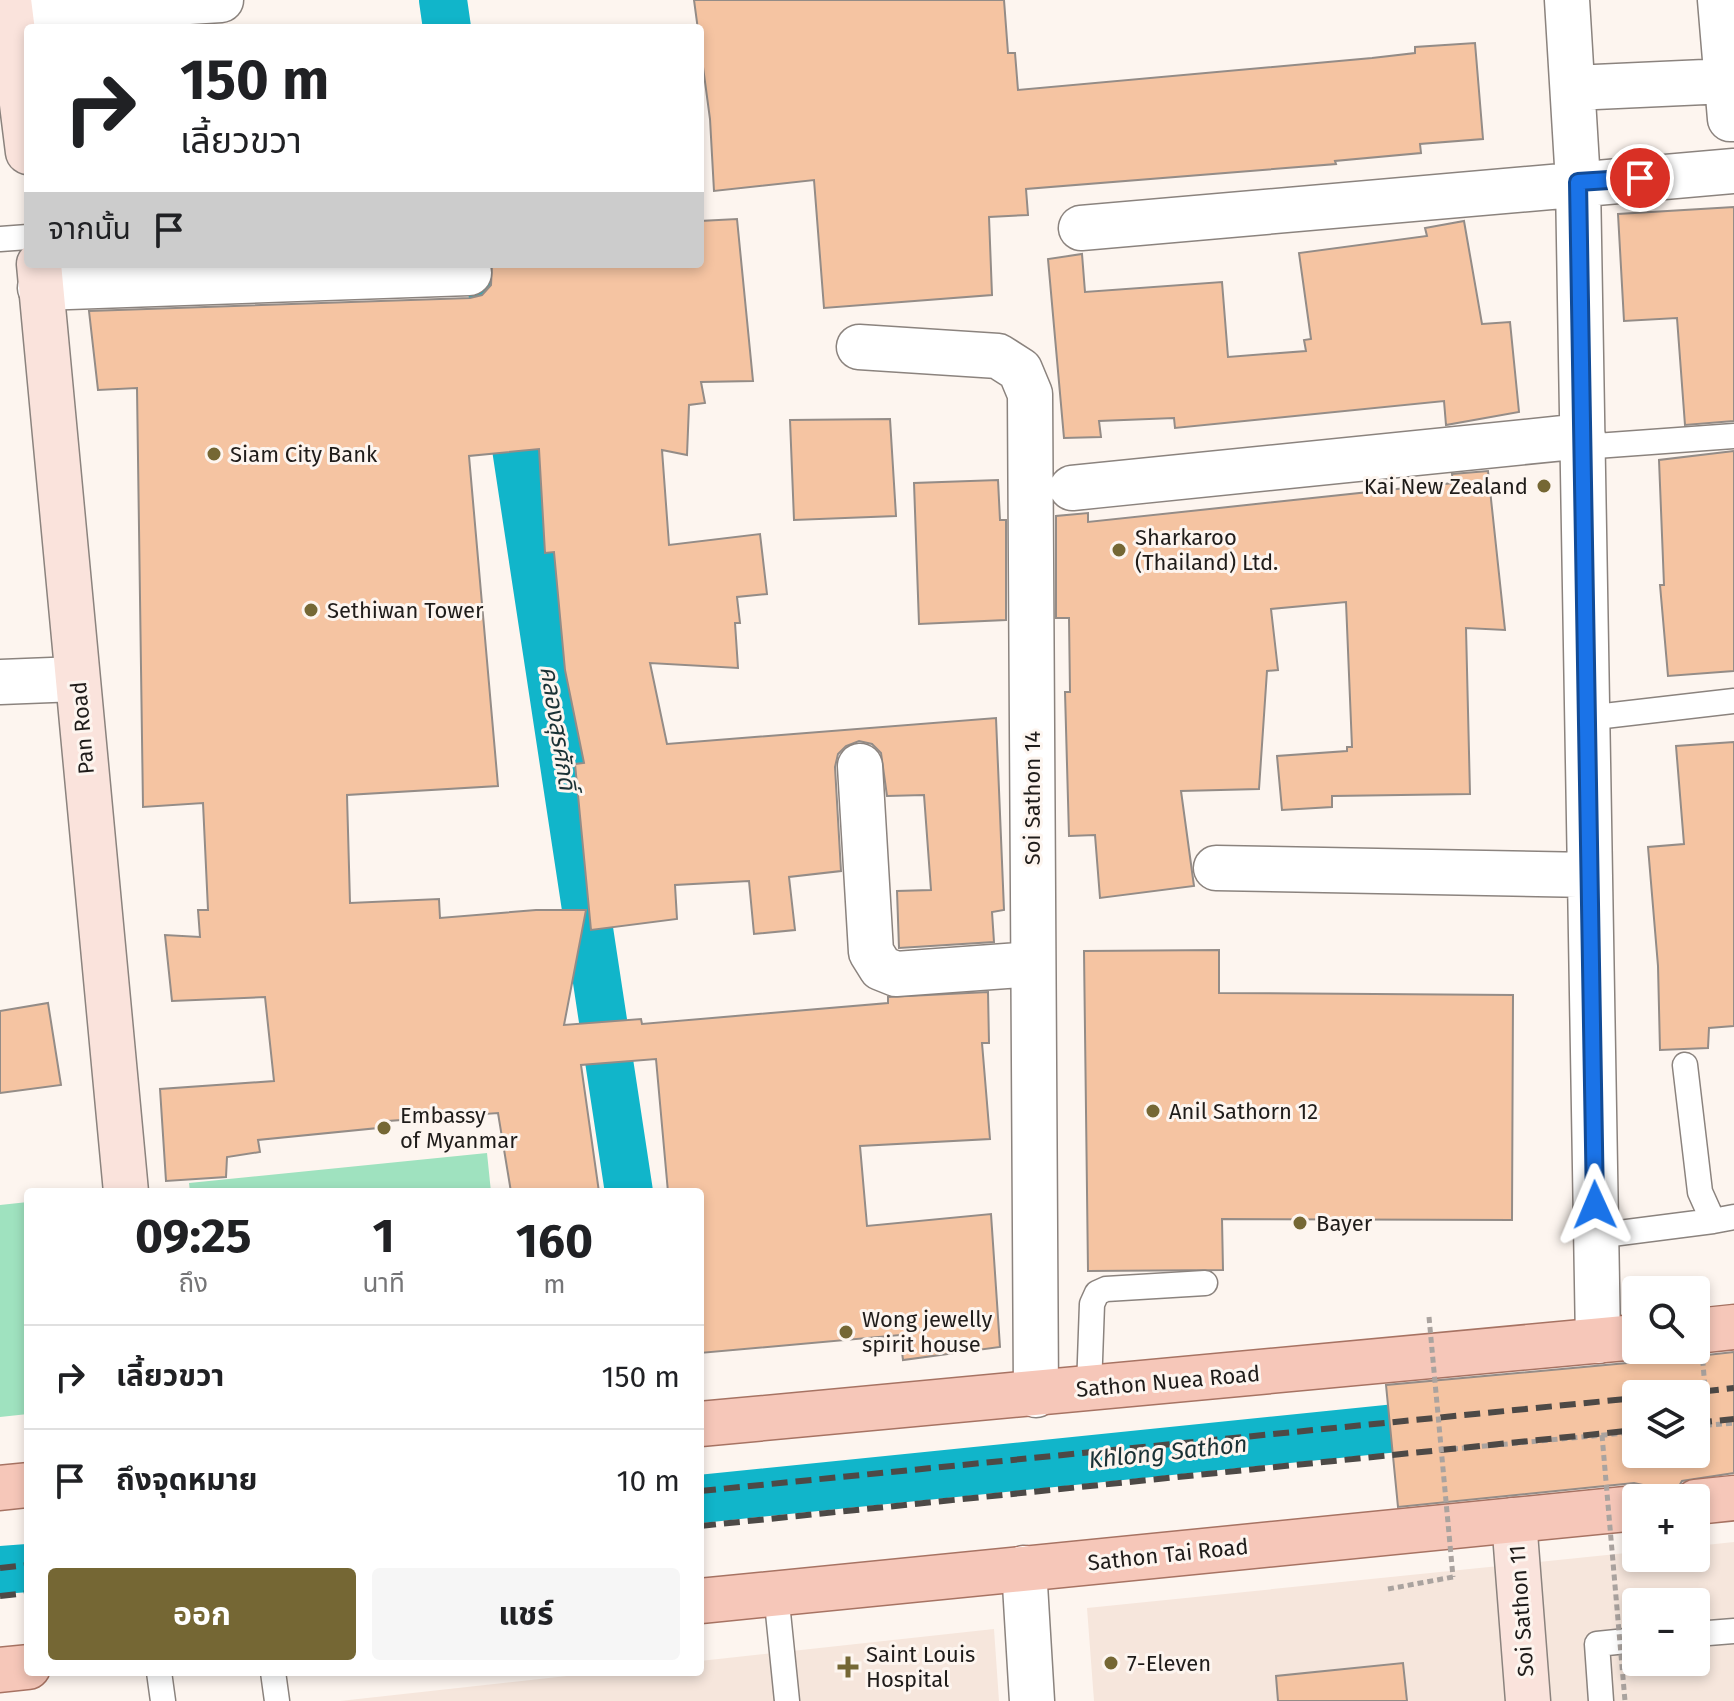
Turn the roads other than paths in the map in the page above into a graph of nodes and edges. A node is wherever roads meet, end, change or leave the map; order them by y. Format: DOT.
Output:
graph roads {
  1 [pos="221,0"];
  2 [pos="1567,0"];
  3 [pos="1720,0"];
  4 [pos="136,3"];
  5 [pos="10,7"];
  6 [pos="1573,88"];
  7 [pos="1730,100"];
  8 [pos="24,120"];
  9 [pos="1734,171"];
  10 [pos="1578,182"];
  11 [pos="1081,228"];
  12 [pos="24,237"];
  13 [pos="0,239"];
  14 [pos="469,273"];
  15 [pos="40,276"];
  16 [pos="859,347"];
  17 [pos="1734,436"];
  18 [pos="1582,442"];
  19 [pos="1072,488"];
  20 [pos="77,679"];
  21 [pos="0,682"];
  22 [pos="1734,701"];
  23 [pos="1587,718"];
  24 [pos="860,766"];
  25 [pos="1216,868"];
  26 [pos="1590,875"];
  27 [pos="1033,964"];
  28 [pos="1685,1065"];
  29 [pos="126,1188"];
  30 [pos="1723,1219"];
  31 [pos="1596,1236"];
  32 [pos="1205,1283"];
  33 [pos="1710,1316"];
  34 [pos="1734,1327"];
  35 [pos="1617,1339"];
  36 [pos="1089,1388"];
  37 [pos="1036,1395"];
  38 [pos="704,1424"];
  39 [pos="24,1485"];
  40 [pos="0,1488"];
  41 [pos="1734,1498"];
  42 [pos="1710,1501"];
  43 [pos="1622,1509"];
  44 [pos="1514,1520"];
  45 [pos="1024,1568"];
  46 [pos="776,1593"];
  47 [pos="704,1601"];
  48 [pos="1734,1631"];
  49 [pos="1710,1633"];
  50 [pos="1622,1641"];
  51 [pos="24,1667"];
  52 [pos="0,1670"];
  53 [pos="160,1676"];
  54 [pos="274,1676"];
  55 [pos="163,1701"];
  56 [pos="277,1701"];
  57 [pos="787,1701"];
  58 [pos="1032,1701"];
  59 [pos="1528,1701"];
  60 [pos="1601,1701"];
  1 -- 4 [label="street"];
  2 -- 6 [label="street"];
  3 -- 7 [label="street"];
  4 -- 5 [label="street"];
  5 -- 8 [label="street"];
  6 -- 7 [label="street"];
  6 -- 10 [label="street"];
  9 -- 10 [label="street"];
  10 -- 11 [label="street"];
  10 -- 18 [label="street"];
  12 -- 13 [label="lane"];
  14 -- 15 [label="street"];
  15 -- 20 [label="street, Pan Road"];
  16 -- 27 [label="street, Soi Sathon 14"];
  17 -- 18 [label="lane"];
  18 -- 19 [label="street"];
  18 -- 23 [label="street"];
  20 -- 21 [label="street"];
  20 -- 29 [label="street, Pan Road"];
  22 -- 23 [label="lane"];
  23 -- 26 [label="street"];
  24 -- 27 [label="street"];
  25 -- 26 [label="street"];
  26 -- 31 [label="street"];
  27 -- 37 [label="street, Soi Sathon 14"];
  28 -- 30 [label="lane"];
  30 -- 31 [label="lane"];
  31 -- 35 [label="street"];
  32 -- 36 [label="lane"];
  33 -- 34 [label="main road"];
  35 -- 36 [label="main road, Sathon Nuea Road"];
  36 -- 37 [label="main road, Sathon Nuea Road"];
  37 -- 38 [label="main road, Sathon Nuea Road"];
  39 -- 40 [label="main road"];
  41 -- 42 [label="main road"];
  43 -- 44 [label="main road, Sathon Tai Road"];
  44 -- 45 [label="main road, Sathon Tai Road"];
  44 -- 59 [label="street, Soi Sathon 11"];
  45 -- 46 [label="main road, Sathon Tai Road"];
  45 -- 58 [label="street"];
  46 -- 47 [label="main road, Sathon Tai Road"];
  46 -- 57 [label="lane"];
  48 -- 49 [label="lane"];
  50 -- 60 [label="lane"];
  51 -- 52 [label="main road"];
  53 -- 55 [label="lane"];
  54 -- 56 [label="lane"];
}
